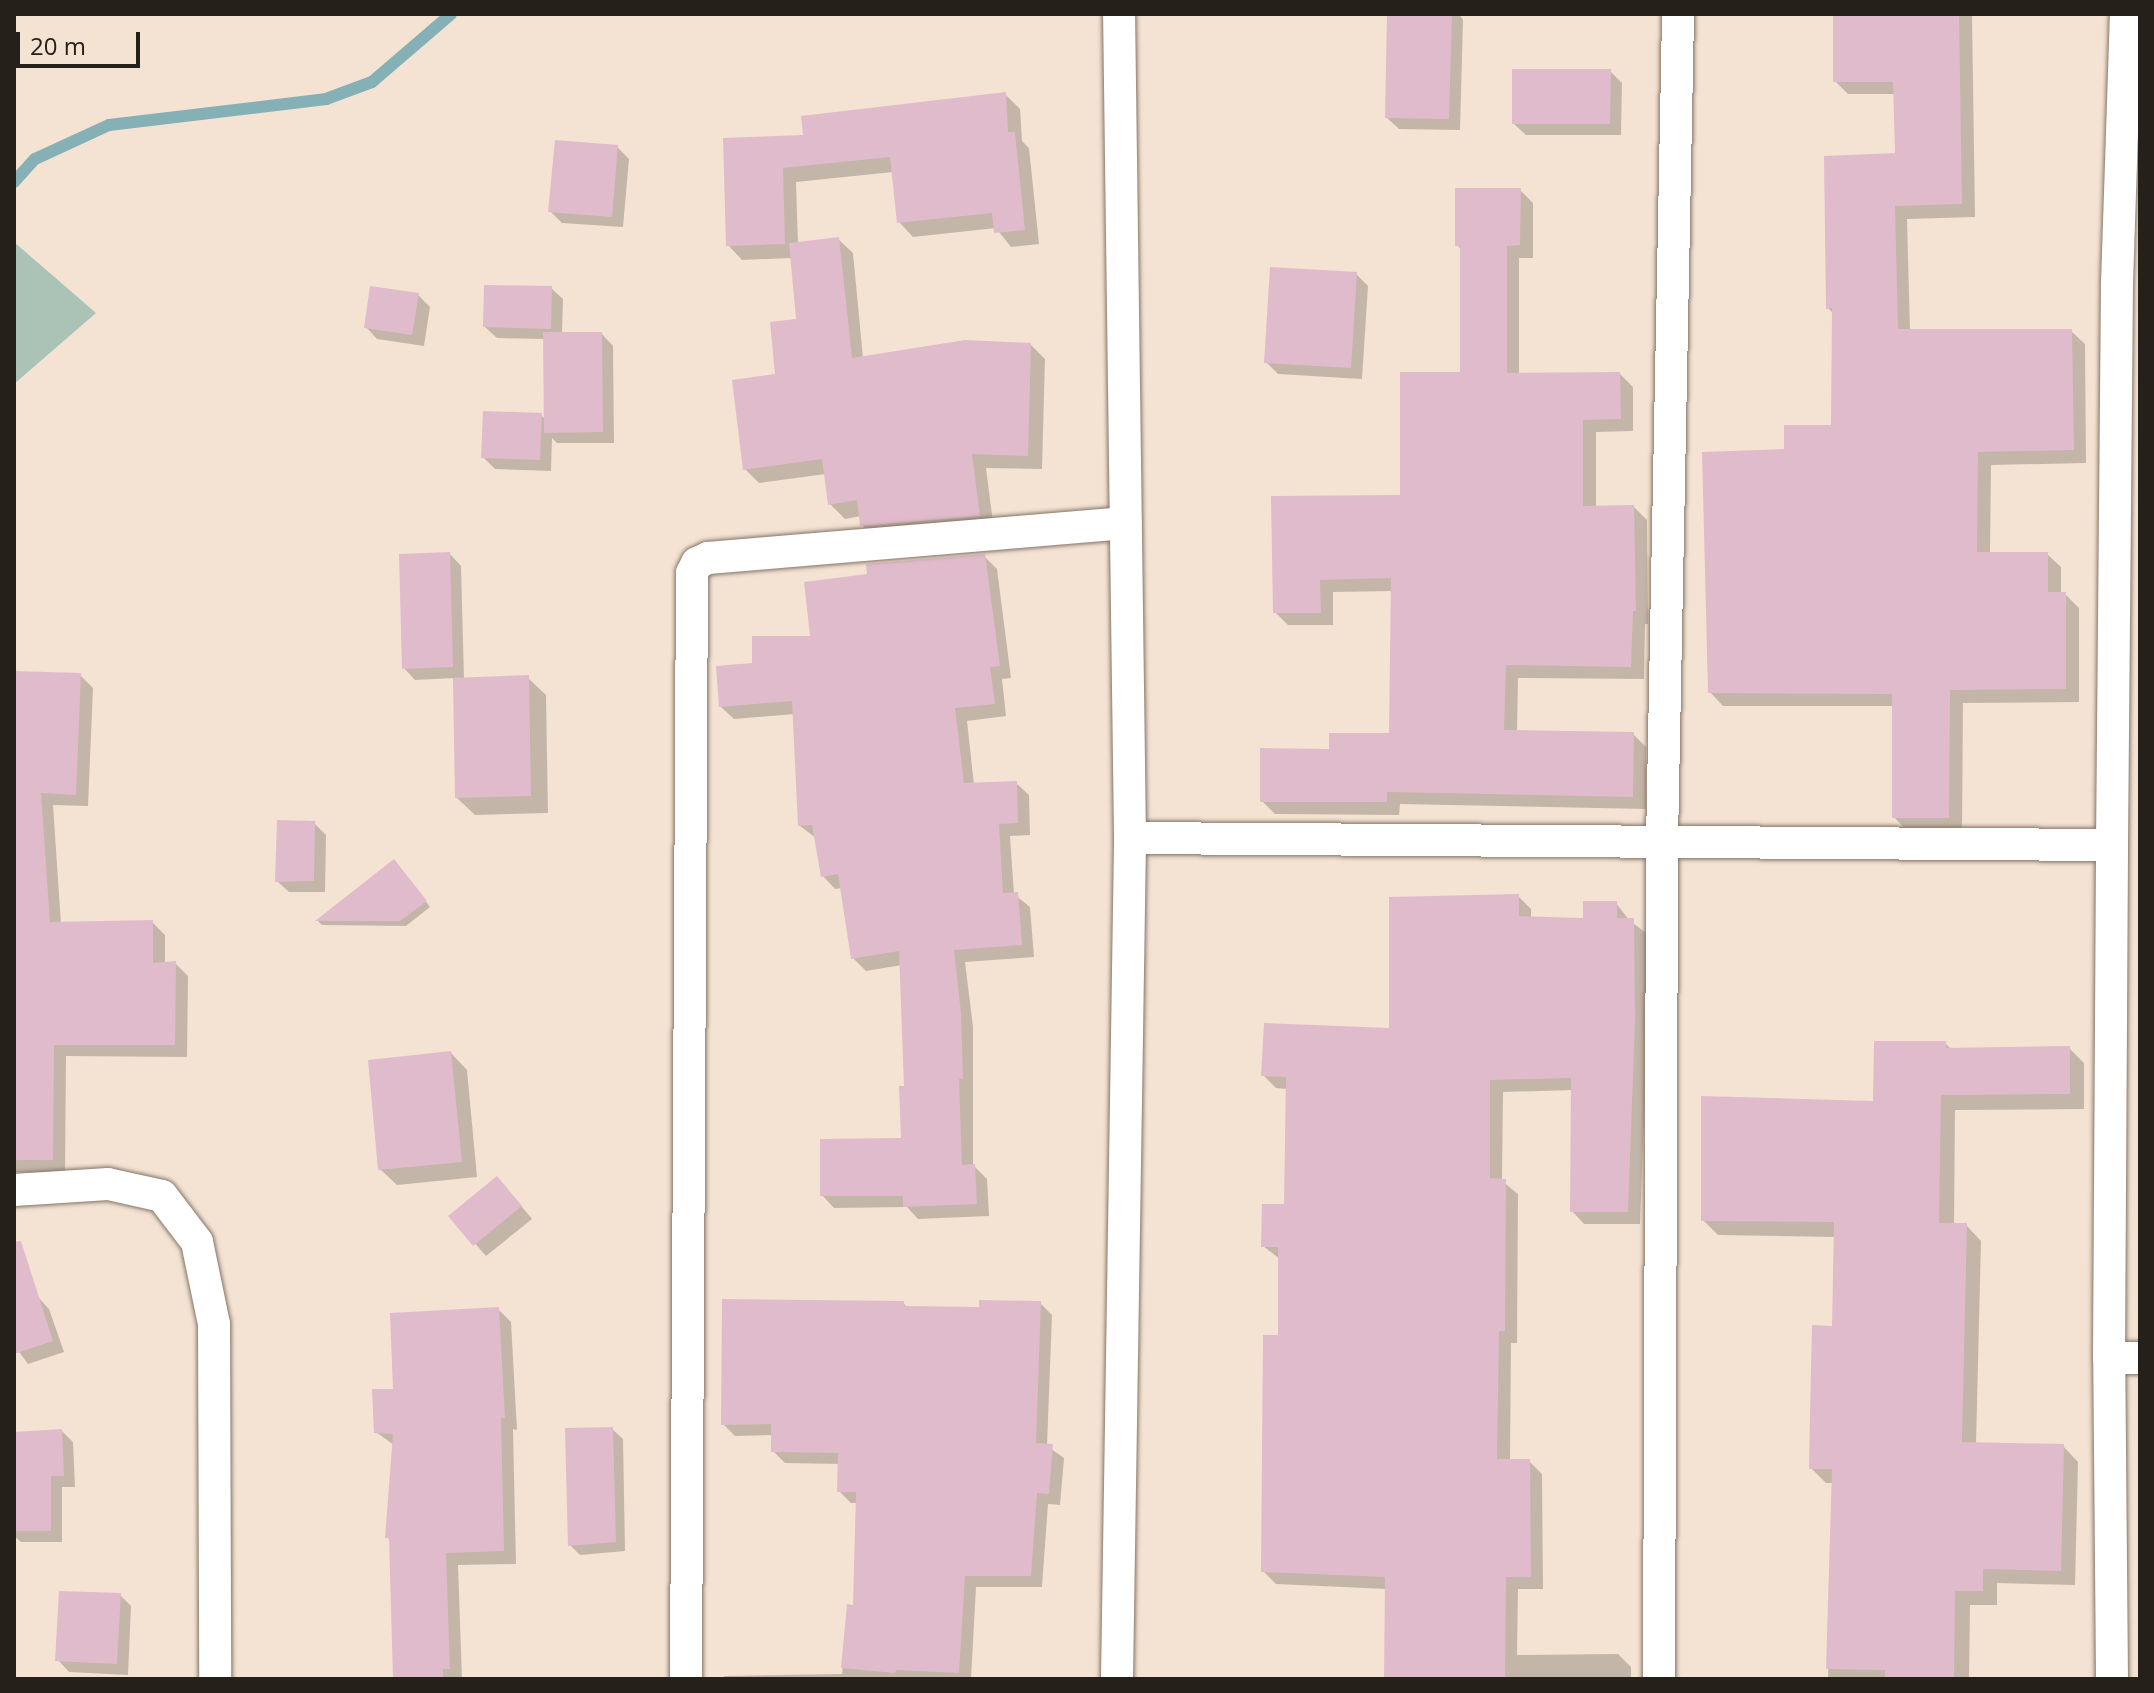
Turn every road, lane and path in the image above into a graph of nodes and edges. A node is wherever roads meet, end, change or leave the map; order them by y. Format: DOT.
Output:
graph roads {
  1 [pos="1119,14"];
  2 [pos="1678,14"];
  3 [pos="2126,14"];
  4 [pos="2129,283"];
  5 [pos="1126,523"];
  6 [pos="1130,838"];
  7 [pos="1662,842"];
  8 [pos="2112,845"];
  9 [pos="14,1190"];
  10 [pos="2124,1358"];
  11 [pos="215,1679"];
  12 [pos="686,1679"];
  13 [pos="1117,1679"];
  14 [pos="1659,1679"];
  15 [pos="2112,1679"];
  1 -- 5 [label="street"];
  2 -- 7 [label="street"];
  3 -- 4 [label="street"];
  4 -- 8 [label="street"];
  5 -- 6 [label="street"];
  5 -- 12 [label="street"];
  6 -- 7 [label="street"];
  6 -- 13 [label="street"];
  7 -- 8 [label="street"];
  7 -- 14 [label="street"];
  8 -- 10 [label="street"];
  9 -- 11 [label="street"];
  10 -- 15 [label="street"];
}
